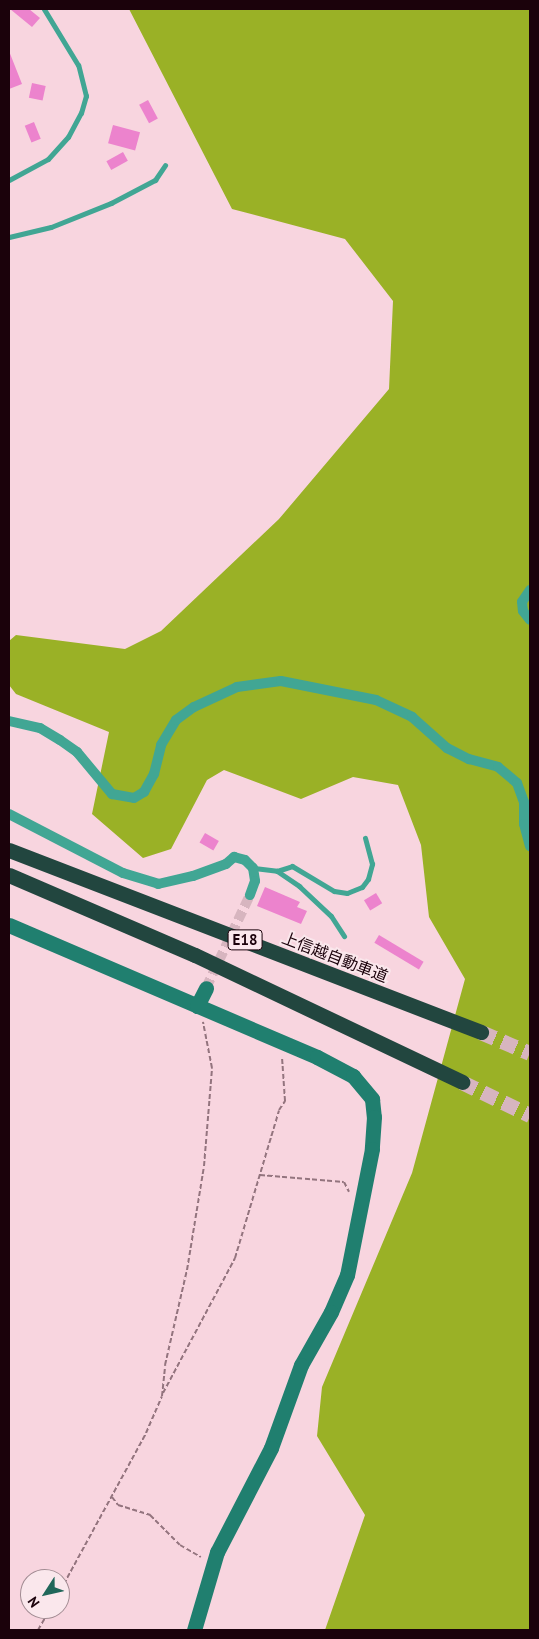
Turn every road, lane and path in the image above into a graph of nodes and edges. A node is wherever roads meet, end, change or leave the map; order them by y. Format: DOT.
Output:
graph roads {
  1 [pos="44,9"];
  2 [pos="165,165"];
  3 [pos="9,180"];
  4 [pos="9,237"];
  5 [pos="530,590"];
  6 [pos="530,620"];
  7 [pos="9,722"];
  8 [pos="9,814"];
  9 [pos="365,838"];
  10 [pos="530,846"];
  11 [pos="9,850"];
  12 [pos="253,868"];
  13 [pos="277,871"];
  14 [pos="9,875"];
  15 [pos="250,895"];
  16 [pos="9,925"];
  17 [pos="344,936"];
  18 [pos="206,988"];
  19 [pos="197,1006"];
  20 [pos="481,1032"];
  21 [pos="280,1041"];
  22 [pos="462,1082"];
  23 [pos="260,1174"];
  24 [pos="360,1211"];
  25 [pos="162,1396"];
  26 [pos="112,1496"];
  27 [pos="213,1564"];
  28 [pos="70,1573"];
  29 [pos="44,1619"];
  30 [pos="38,1630"];
  31 [pos="194,1630"];
  1 -- 3 [label="lane"];
  2 -- 4 [label="lane"];
  5 -- 6 [label="street"];
  7 -- 10 [label="street"];
  8 -- 12 [label="street"];
  9 -- 13 [label="lane"];
  11 -- 20 [label="highway, 上信越自動車道 / E18"];
  12 -- 13 [label="lane"];
  12 -- 15 [label="street"];
  13 -- 17 [label="lane"];
  14 -- 22 [label="highway, E18"];
  16 -- 19 [label="street"];
  18 -- 19 [label="street"];
  19 -- 21 [label="street"];
  19 -- 25 [label="path"];
  21 -- 23 [label="path"];
  21 -- 24 [label="street"];
  23 -- 24 [label="path"];
  23 -- 25 [label="path"];
  24 -- 27 [label="street"];
  25 -- 26 [label="path"];
  26 -- 27 [label="path"];
  26 -- 28 [label="path"];
  27 -- 31 [label="street"];
  29 -- 30 [label="path"];
}
